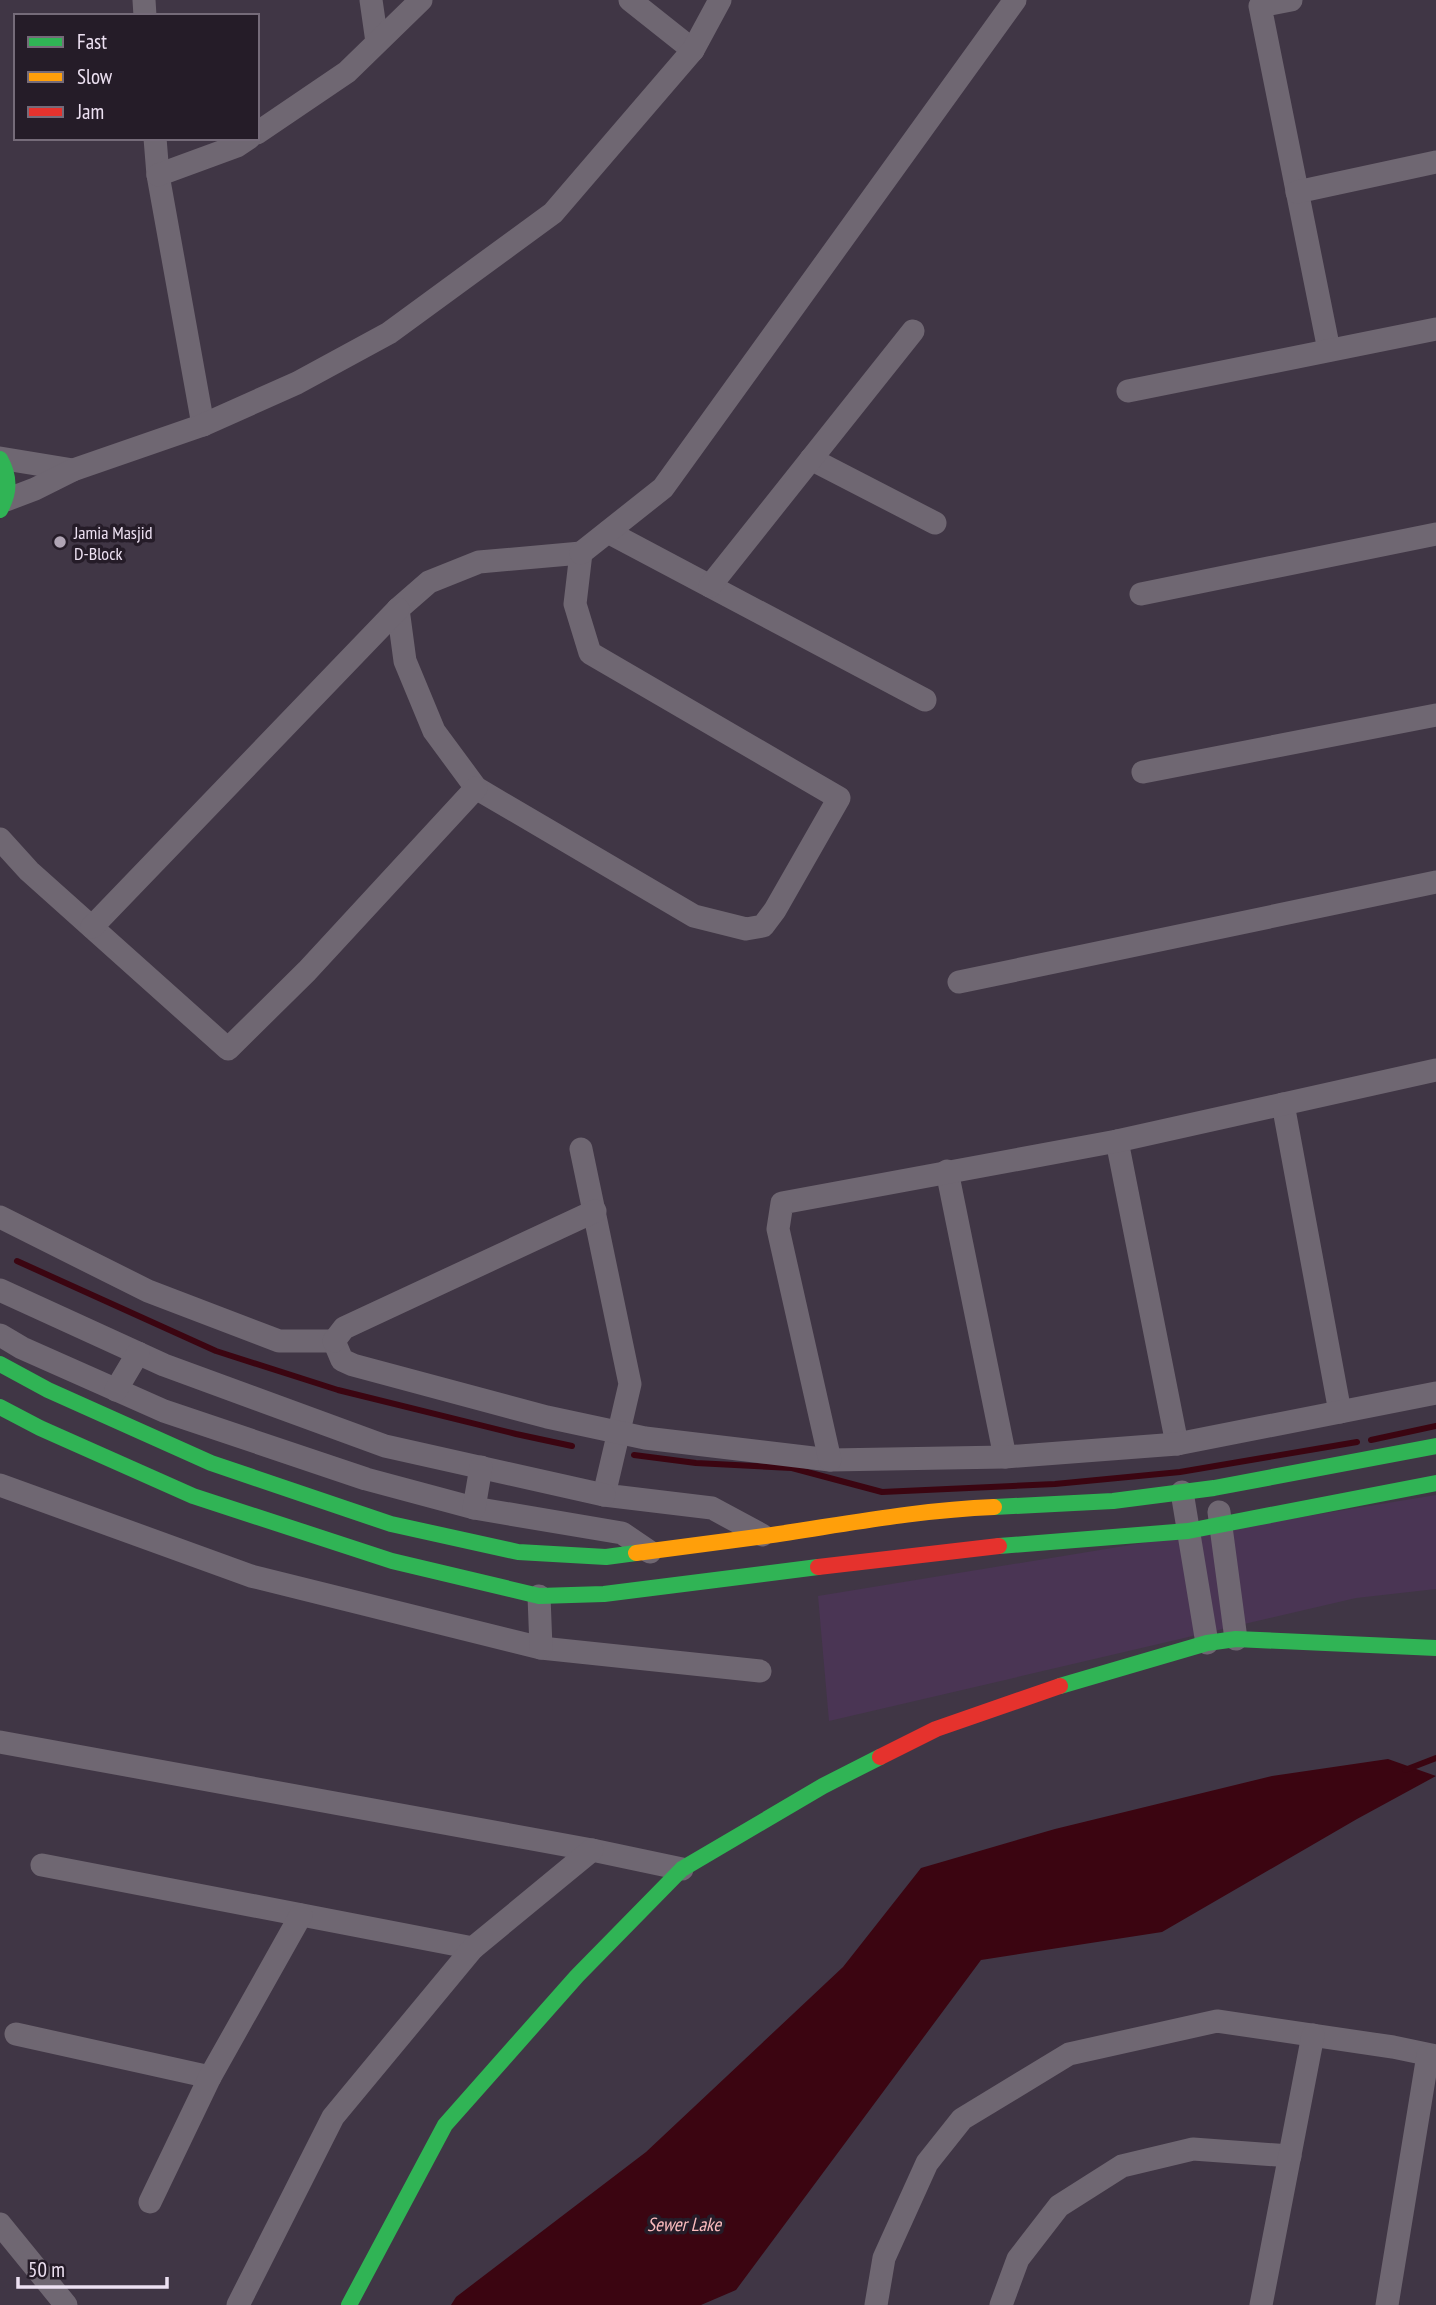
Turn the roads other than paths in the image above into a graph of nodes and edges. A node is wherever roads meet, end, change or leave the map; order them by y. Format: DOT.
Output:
graph roads {
  1 [pos="371,0"];
  2 [pos="421,0"];
  3 [pos="630,0"];
  4 [pos="720,0"];
  5 [pos="1015,0"];
  6 [pos="1291,0"];
  7 [pos="377,42"];
  8 [pos="692,50"];
  9 [pos="259,132"];
  10 [pos="155,140"];
  11 [pos="246,140"];
  12 [pos="1436,162"];
  13 [pos="158,175"];
  14 [pos="1297,192"];
  15 [pos="1436,329"];
  16 [pos="913,331"];
  17 [pos="1329,351"];
  18 [pos="1128,391"];
  19 [pos="204,425"];
  20 [pos="0,459"];
  21 [pos="811,459"];
  22 [pos="73,470"];
  23 [pos="3,505"];
  24 [pos="935,523"];
  25 [pos="608,532"];
  26 [pos="1436,534"];
  27 [pos="581,553"];
  28 [pos="710,586"];
  29 [pos="1141,594"];
  30 [pos="398,609"];
  31 [pos="925,700"];
  32 [pos="1436,715"];
  33 [pos="1143,772"];
  34 [pos="476,788"];
  35 [pos="0,839"];
  36 [pos="1436,882"];
  37 [pos="92,928"];
  38 [pos="959,982"];
  39 [pos="1436,1070"];
  40 [pos="1283,1104"];
  41 [pos="1117,1141"];
  42 [pos="581,1149"];
  43 [pos="947,1171"];
  44 [pos="595,1211"];
  45 [pos="0,1217"];
  46 [pos="0,1290"];
  47 [pos="0,1335"];
  48 [pos="334,1340"];
  49 [pos="138,1353"];
  50 [pos="0,1364"];
  51 [pos="116,1390"];
  52 [pos="1436,1392"];
  53 [pos="0,1407"];
  54 [pos="1340,1412"];
  55 [pos="310,1418"];
  56 [pos="617,1432"];
  57 [pos="1177,1444"];
  58 [pos="1436,1446"];
  59 [pos="295,1455"];
  60 [pos="1005,1457"];
  61 [pos="830,1460"];
  62 [pos="481,1467"];
  63 [pos="1436,1483"];
  64 [pos="0,1485"];
  65 [pos="1214,1489"];
  66 [pos="1182,1492"];
  67 [pos="604,1495"];
  68 [pos="474,1508"];
  69 [pos="1221,1525"];
  70 [pos="1188,1531"];
  71 [pos="765,1536"];
  72 [pos="650,1552"];
  73 [pos="539,1596"];
  74 [pos="1236,1639"];
  75 [pos="1208,1643"];
  76 [pos="541,1648"];
  77 [pos="1436,1648"];
  78 [pos="760,1671"];
  79 [pos="0,1742"];
  80 [pos="592,1850"];
  81 [pos="42,1866"];
  82 [pos="682,1869"];
  83 [pos="301,1915"];
  84 [pos="473,1948"];
  85 [pos="16,2034"];
  86 [pos="1313,2035"];
  87 [pos="1432,2056"];
  88 [pos="210,2077"];
  89 [pos="1290,2156"];
  90 [pos="150,2202"];
  91 [pos="0,2224"];
  92 [pos="66,2305"];
  93 [pos="238,2305"];
  94 [pos="349,2305"];
  95 [pos="876,2305"];
  96 [pos="1001,2305"];
  97 [pos="1261,2305"];
  98 [pos="1387,2305"];
  1 -- 7 [label="street"];
  2 -- 7 [label="street"];
  3 -- 8 [label="street"];
  4 -- 8 [label="street"];
  5 -- 25 [label="street"];
  6 -- 14 [label="street"];
  7 -- 9 [label="street"];
  8 -- 19 [label="street"];
  10 -- 13 [label="street"];
  11 -- 13 [label="street"];
  12 -- 14 [label="street"];
  13 -- 19 [label="street"];
  14 -- 17 [label="street"];
  15 -- 17 [label="street"];
  16 -- 21 [label="street"];
  17 -- 18 [label="street"];
  19 -- 22 [label="street"];
  20 -- 22 [label="street"];
  20 -- 23 [label="main road"];
  21 -- 24 [label="street"];
  21 -- 28 [label="street"];
  22 -- 23 [label="street"];
  25 -- 27 [label="street"];
  25 -- 28 [label="street"];
  26 -- 29 [label="street"];
  27 -- 30 [label="street"];
  27 -- 34 [label="street"];
  28 -- 31 [label="street"];
  30 -- 34 [label="street"];
  30 -- 37 [label="street"];
  32 -- 33 [label="street"];
  34 -- 37 [label="street"];
  35 -- 37 [label="street"];
  36 -- 38 [label="street"];
  39 -- 40 [label="street"];
  40 -- 41 [label="street"];
  40 -- 54 [label="street"];
  41 -- 43 [label="street"];
  41 -- 57 [label="street"];
  42 -- 44 [label="street"];
  43 -- 60 [label="street"];
  43 -- 61 [label="street"];
  44 -- 48 [label="street"];
  44 -- 56 [label="street"];
  45 -- 48 [label="street"];
  46 -- 49 [label="street"];
  47 -- 51 [label="street"];
  48 -- 56 [label="street"];
  49 -- 51 [label="street"];
  49 -- 55 [label="street"];
  50 -- 72 [label="main road"];
  51 -- 59 [label="street"];
  52 -- 54 [label="street"];
  53 -- 73 [label="main road"];
  54 -- 57 [label="street"];
  55 -- 59 [label="street"];
  55 -- 62 [label="street"];
  56 -- 61 [label="street"];
  56 -- 67 [label="street"];
  57 -- 60 [label="street"];
  58 -- 65 [label="main road"];
  59 -- 68 [label="street"];
  60 -- 61 [label="street"];
  62 -- 67 [label="street"];
  62 -- 68 [label="street"];
  63 -- 69 [label="main road"];
  64 -- 76 [label="street"];
  65 -- 66 [label="main road"];
  65 -- 69 [label="street"];
  66 -- 70 [label="street"];
  66 -- 71 [label="main road"];
  67 -- 71 [label="street"];
  68 -- 72 [label="street"];
  69 -- 70 [label="main road"];
  69 -- 74 [label="street"];
  70 -- 73 [label="main road"];
  70 -- 75 [label="street"];
  71 -- 72 [label="main road"];
  73 -- 76 [label="street"];
  74 -- 75 [label="main road"];
  74 -- 77 [label="main road"];
  75 -- 82 [label="main road"];
  76 -- 78 [label="street"];
  79 -- 80 [label="street"];
  80 -- 82 [label="street"];
  80 -- 84 [label="street"];
  81 -- 83 [label="street"];
  82 -- 94 [label="main road"];
  83 -- 84 [label="street"];
  83 -- 88 [label="street"];
  84 -- 93 [label="street"];
  85 -- 88 [label="street"];
  86 -- 87 [label="street"];
  86 -- 89 [label="street"];
  86 -- 95 [label="street"];
  87 -- 98 [label="street"];
  88 -- 90 [label="street"];
  89 -- 96 [label="street"];
  89 -- 97 [label="street"];
  91 -- 92 [label="street"];
}
